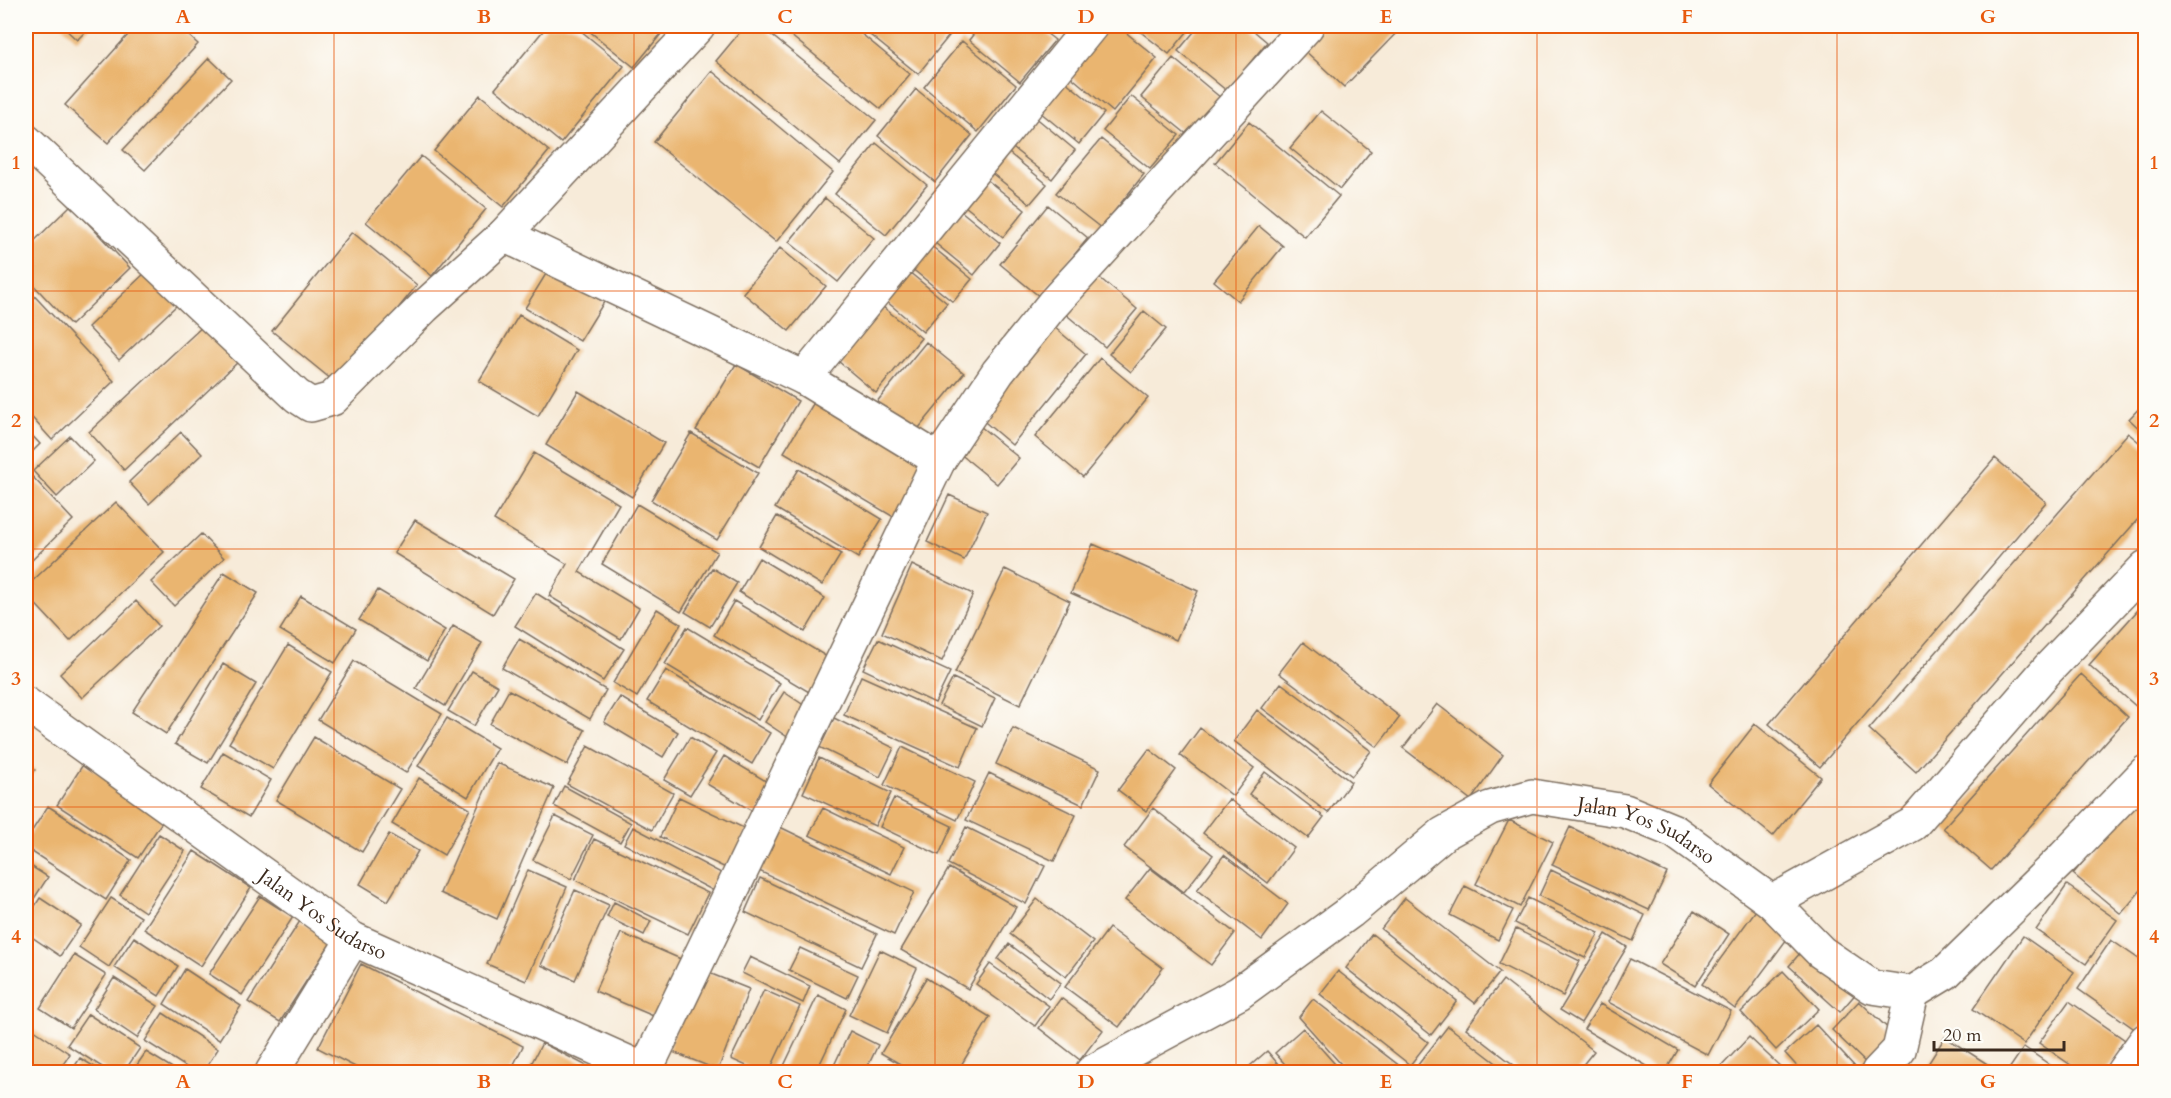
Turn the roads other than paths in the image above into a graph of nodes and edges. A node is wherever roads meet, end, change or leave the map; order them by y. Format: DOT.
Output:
graph roads {
  1 [pos="698,26"];
  2 [pos="1091,26"];
  3 [pos="1307,26"];
  4 [pos="26,141"];
  5 [pos="504,235"];
  6 [pos="804,378"];
  7 [pos="939,460"];
  8 [pos="2145,567"];
  9 [pos="26,704"];
  10 [pos="2145,771"];
  11 [pos="1772,902"];
  12 [pos="353,939"];
  13 [pos="1912,993"];
  14 [pos="2145,1040"];
  15 [pos="272,1072"];
  16 [pos="647,1072"];
  17 [pos="1092,1072"];
  18 [pos="1878,1072"];
  19 [pos="2123,1072"];
  1 -- 5 [label="street"];
  2 -- 6 [label="street"];
  3 -- 7 [label="street"];
  4 -- 5 [label="street"];
  5 -- 6 [label="street"];
  6 -- 7 [label="street"];
  7 -- 16 [label="street"];
  8 -- 11 [label="street"];
  9 -- 12 [label="street, Jalan Yos Sudarso"];
  10 -- 13 [label="street"];
  11 -- 13 [label="street, Jalan Yos Sudarso"];
  11 -- 17 [label="street, Jalan Yos Sudarso"];
  12 -- 15 [label="street"];
  12 -- 16 [label="street, Jalan Yos Sudarso"];
  13 -- 18 [label="street"];
  14 -- 19 [label="street"];
}
